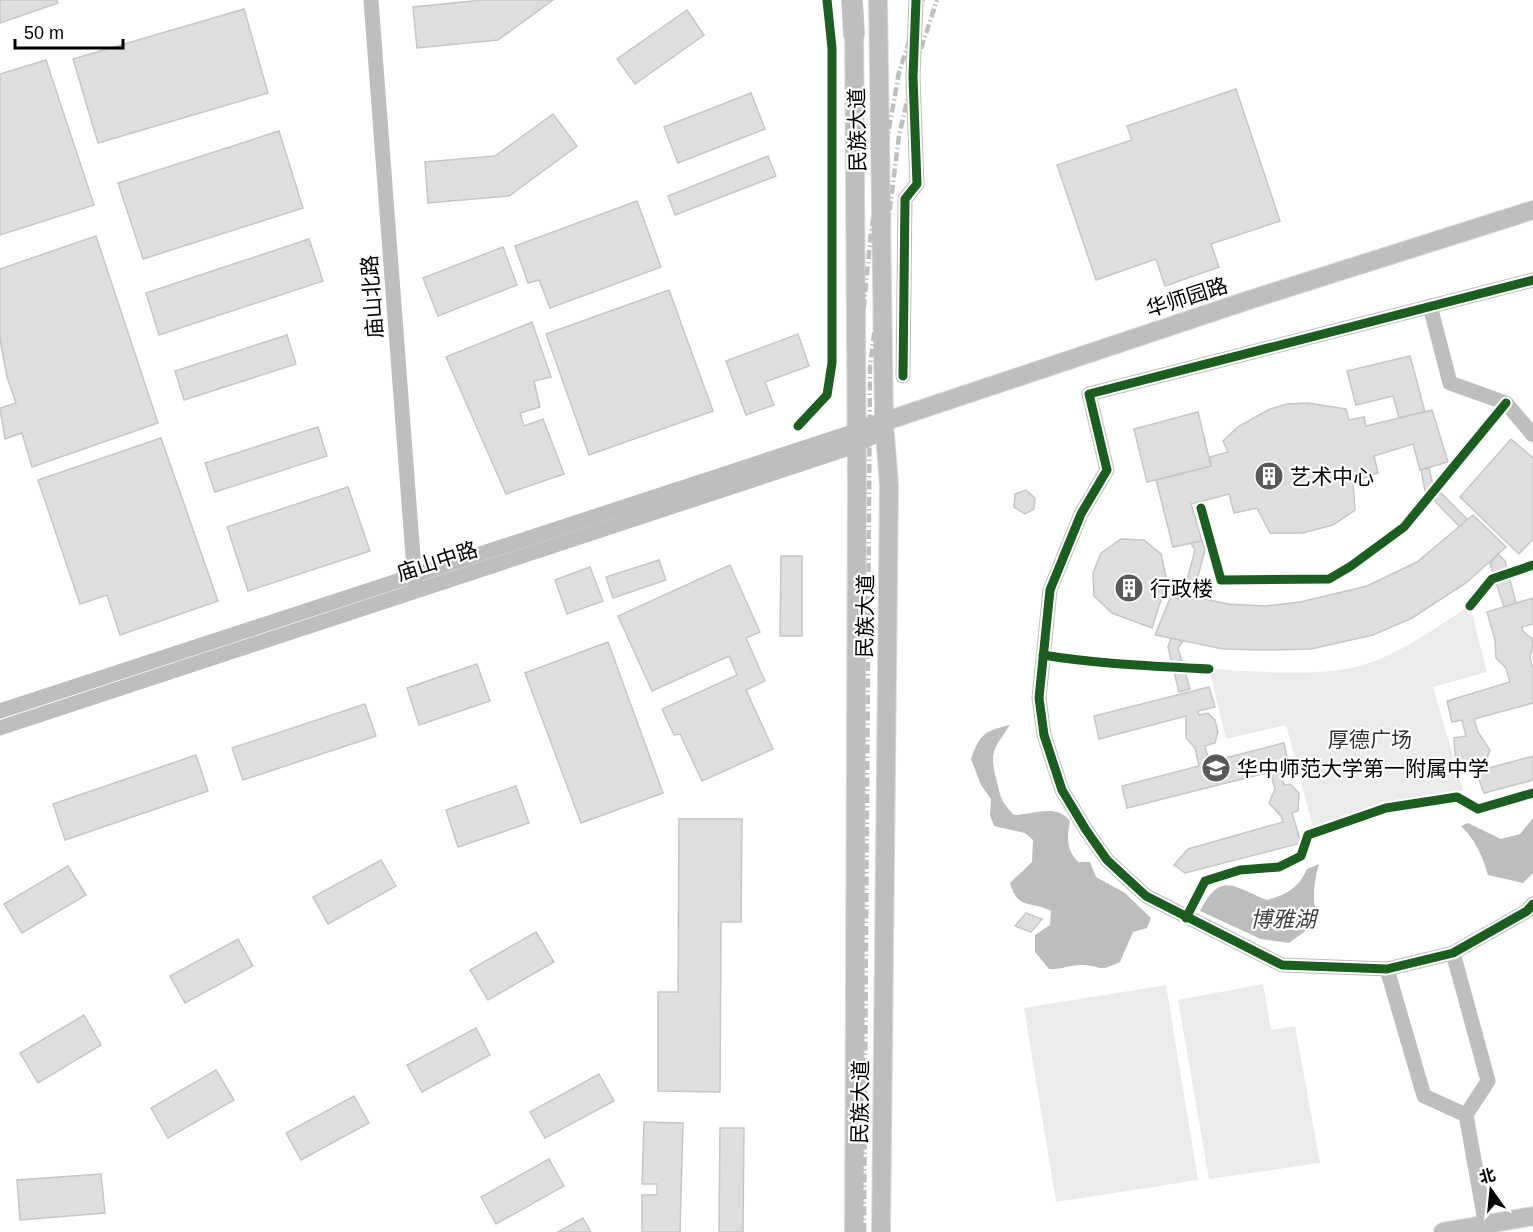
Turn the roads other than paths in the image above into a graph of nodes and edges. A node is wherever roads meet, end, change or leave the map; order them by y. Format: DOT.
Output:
graph roads {
  1 [pos="371,0"];
  2 [pos="853,0"];
  3 [pos="878,0"];
  4 [pos="916,0"];
  5 [pos="854,34"];
  6 [pos="1530,209"];
  7 [pos="1533,280"];
  8 [pos="1430,306"];
  9 [pos="903,376"];
  10 [pos="884,426"];
  11 [pos="1533,435"];
  12 [pos="856,438"];
  13 [pos="415,583"];
  14 [pos="0,711"];
  15 [pos="0,728"];
  16 [pos="1533,904"];
  17 [pos="1454,953"];
  18 [pos="1387,969"];
  19 [pos="1466,1115"];
  20 [pos="1533,1216"];
  21 [pos="1533,1226"];
  22 [pos="1500,1229"];
  23 [pos="854,1232"];
  24 [pos="881,1232"];
  25 [pos="1443,1232"];
  1 -- 13 [label="street, 庙山北路"];
  2 -- 5 [label="highway"];
  3 -- 10 [label="main road, 民族大道"];
  4 -- 9 [label="street"];
  5 -- 12 [label="main road, 民族大道"];
  6 -- 10 [label="main road, 华师园路"];
  7 -- 8 [label="street"];
  8 -- 11 [label="street"];
  8 -- 18 [label="street"];
  10 -- 12 [label="main road, 华师园路"];
  10 -- 24 [label="main road, 民族大道"];
  12 -- 13 [label="street, 庙山中路"];
  12 -- 23 [label="main road, 民族大道"];
  13 -- 14 [label="street, 庙山中路"];
  13 -- 15 [label="street, 庙山中路"];
  16 -- 17 [label="street"];
  17 -- 18 [label="street"];
  17 -- 19 [label="street"];
  18 -- 19 [label="street"];
  19 -- 22 [label="street"];
  20 -- 22 [label="main road"];
  21 -- 22 [label="main road"];
  22 -- 25 [label="main road"];
}
